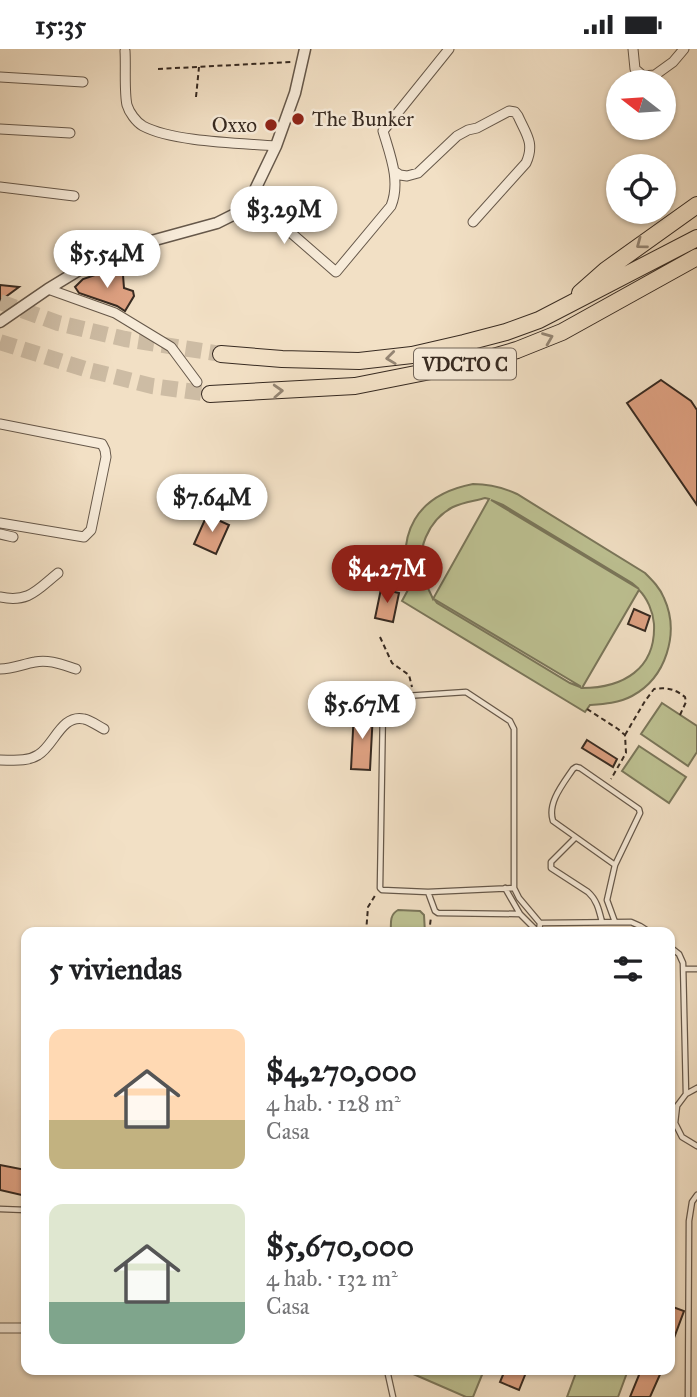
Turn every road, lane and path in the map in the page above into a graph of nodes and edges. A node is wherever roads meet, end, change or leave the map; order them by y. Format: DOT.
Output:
graph roads {
  1 [pos="305,49"];
  2 [pos="449,49"];
  3 [pos="634,49"];
  4 [pos="684,49"];
  5 [pos="125,51"];
  6 [pos="303,62"];
  7 [pos="199,66"];
  8 [pos="158,69"];
  9 [pos="0,78"];
  10 [pos="83,82"];
  11 [pos="196,97"];
  12 [pos="0,129"];
  13 [pos="70,133"];
  14 [pos="276,146"];
  15 [pos="394,171"];
  16 [pos="0,187"];
  17 [pos="74,196"];
  18 [pos="251,198"];
  19 [pos="697,205"];
  20 [pos="472,222"];
  21 [pos="697,238"];
  22 [pos="697,257"];
  23 [pos="48,289"];
  24 [pos="573,304"];
  25 [pos="0,322"];
  26 [pos="221,353"];
  27 [pos="197,382"];
  28 [pos="210,394"];
  29 [pos="0,424"];
  30 [pos="0,523"];
  31 [pos="0,534"];
  32 [pos="13,537"];
  33 [pos="58,573"];
  34 [pos="0,597"];
  35 [pos="380,637"];
  36 [pos="0,669"];
  37 [pos="76,669"];
  38 [pos="412,695"];
  39 [pos="587,709"];
  40 [pos="680,715"];
  41 [pos="104,729"];
  42 [pos="625,736"];
  43 [pos="0,760"];
  44 [pos="607,786"];
  45 [pos="575,838"];
  46 [pos="615,865"];
  47 [pos="380,888"];
  48 [pos="505,888"];
  49 [pos="514,888"];
  50 [pos="428,891"];
  51 [pos="435,911"];
  52 [pos="520,914"];
  53 [pos="602,922"];
  54 [pos="615,922"];
  55 [pos="540,923"];
  56 [pos="366,927"];
  57 [pos="429,927"];
  58 [pos="533,927"];
  59 [pos="540,927"];
  60 [pos="642,927"];
  61 [pos="675,951"];
  62 [pos="679,954"];
  63 [pos="675,955"];
  64 [pos="684,969"];
  65 [pos="697,969"];
  66 [pos="697,1088"];
  67 [pos="686,1094"];
  68 [pos="697,1146"];
  69 [pos="697,1195"];
  70 [pos="0,1209"];
  71 [pos="21,1210"];
  72 [pos="0,1328"];
  73 [pos="21,1328"];
  74 [pos="388,1375"];
  75 [pos="393,1397"];
  76 [pos="689,1397"];
  1 -- 6 [label="street"];
  2 -- 15 [label="street"];
  3 -- 4 [label="street"];
  5 -- 14 [label="street"];
  6 -- 7 [label="path"];
  6 -- 14 [label="street"];
  7 -- 8 [label="path"];
  7 -- 11 [label="path"];
  9 -- 10 [label="street"];
  12 -- 13 [label="street"];
  14 -- 18 [label="street"];
  15 -- 18 [label="street"];
  15 -- 20 [label="street"];
  16 -- 17 [label="street"];
  18 -- 23 [label="street"];
  19 -- 24 [label="highway, one-way"];
  21 -- 24 [label="highway, VDCTO C"];
  28 -- 22 [label="highway, VDCTO C, one-way"];
  23 -- 25 [label="street"];
  23 -- 27 [label="street"];
  24 -- 26 [label="highway, VDCTO C, one-way"];
  29 -- 30 [label="street"];
  31 -- 32 [label="street"];
  33 -- 34 [label="street"];
  35 -- 38 [label="path"];
  36 -- 37 [label="street"];
  38 -- 47 [label="lane"];
  38 -- 49 [label="lane"];
  39 -- 42 [label="path"];
  40 -- 42 [label="path"];
  41 -- 43 [label="street"];
  42 -- 44 [label="path"];
  44 -- 45 [label="lane"];
  44 -- 46 [label="lane"];
  45 -- 46 [label="lane"];
  45 -- 53 [label="lane"];
  46 -- 54 [label="lane"];
  47 -- 50 [label="lane"];
  47 -- 56 [label="path"];
  48 -- 49 [label="lane"];
  48 -- 50 [label="lane"];
  48 -- 52 [label="lane"];
  49 -- 55 [label="lane"];
  50 -- 51 [label="lane"];
  51 -- 52 [label="lane"];
  51 -- 57 [label="path"];
  52 -- 58 [label="lane"];
  53 -- 54 [label="lane"];
  53 -- 55 [label="lane"];
  54 -- 60 [label="lane"];
  55 -- 59 [label="lane"];
  61 -- 62 [label="lane"];
  62 -- 63 [label="lane"];
  62 -- 64 [label="lane"];
  64 -- 65 [label="lane"];
  64 -- 67 [label="lane"];
  66 -- 67 [label="lane"];
  67 -- 68 [label="lane"];
  69 -- 76 [label="lane"];
  70 -- 71 [label="lane"];
  72 -- 73 [label="street"];
  74 -- 75 [label="lane"];
}
